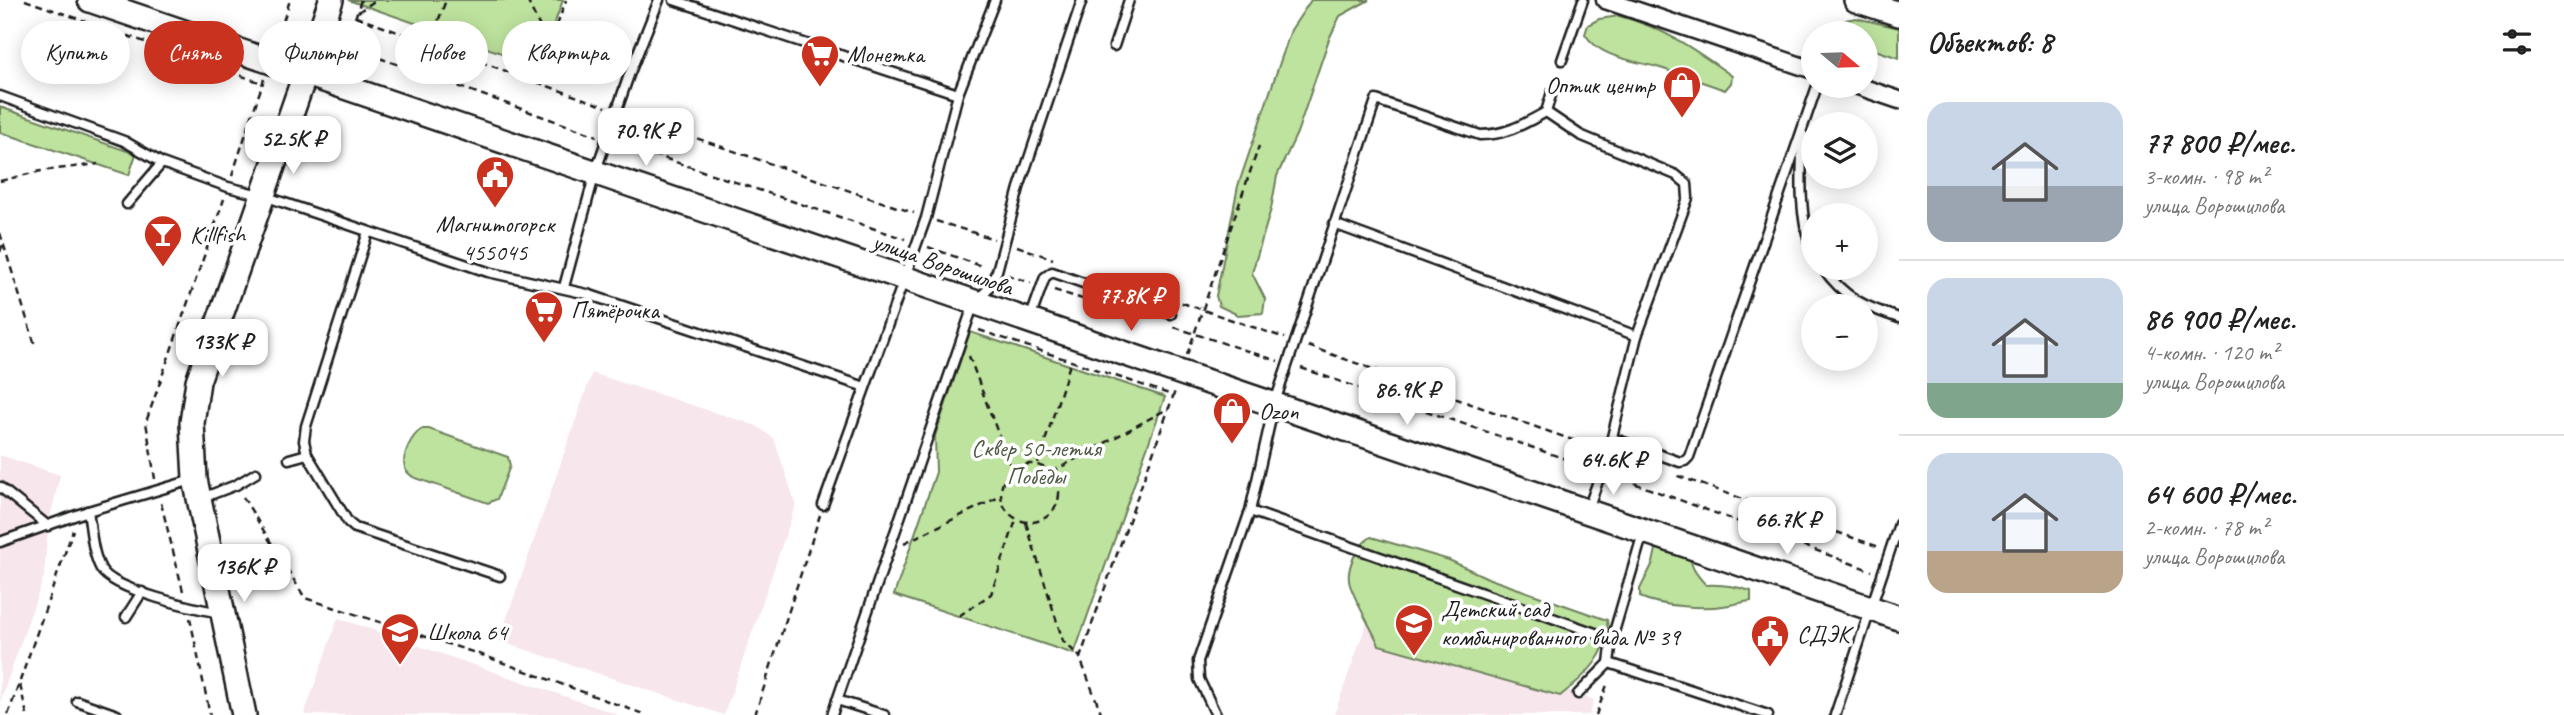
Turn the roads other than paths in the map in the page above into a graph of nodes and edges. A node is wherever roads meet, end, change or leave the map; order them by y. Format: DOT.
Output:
graph roads {
  1 [pos="90,0"];
  2 [pos="331,0"];
  3 [pos="659,0"];
  4 [pos="674,0"];
  5 [pos="995,0"];
  6 [pos="1083,0"];
  7 [pos="1129,0"];
  8 [pos="1583,0"];
  9 [pos="1605,0"];
  10 [pos="1856,0"];
  11 [pos="1899,14"];
  12 [pos="323,21"];
  13 [pos="1114,46"];
  14 [pos="258,58"];
  15 [pos="1562,60"];
  16 [pos="1801,66"];
  17 [pos="301,84"];
  18 [pos="333,84"];
  19 [pos="1552,92"];
  20 [pos="1878,93"];
  21 [pos="958,94"];
  22 [pos="0,96"];
  23 [pos="1899,100"];
  24 [pos="1546,112"];
  25 [pos="1801,131"];
  26 [pos="162,163"];
  27 [pos="595,173"];
  28 [pos="264,195"];
  29 [pos="127,204"];
  30 [pos="1334,224"];
  31 [pos="368,232"];
  32 [pos="904,279"];
  33 [pos="1833,280"];
  34 [pos="564,287"];
  35 [pos="974,303"];
  36 [pos="1171,314"];
  37 [pos="1899,318"];
  38 [pos="1029,321"];
  39 [pos="1637,336"];
  40 [pos="865,387"];
  41 [pos="1274,405"];
  42 [pos="1612,438"];
  43 [pos="306,454"];
  44 [pos="289,459"];
  45 [pos="256,473"];
  46 [pos="0,487"];
  47 [pos="198,489"];
  48 [pos="823,505"];
  49 [pos="1250,510"];
  50 [pos="83,512"];
  51 [pos="1587,512"];
  52 [pos="1899,524"];
  53 [pos="48,526"];
  54 [pos="1643,531"];
  55 [pos="0,542"];
  56 [pos="500,576"];
  57 [pos="142,592"];
  58 [pos="1872,609"];
  59 [pos="224,614"];
  60 [pos="126,617"];
  61 [pos="1899,618"];
  62 [pos="1612,639"];
  63 [pos="1611,664"];
  64 [pos="1578,694"];
  65 [pos="837,700"];
  66 [pos="77,701"];
  67 [pos="117,715"];
  68 [pos="244,715"];
  69 [pos="832,715"];
  70 [pos="884,715"];
  71 [pos="1216,715"];
  72 [pos="1768,715"];
  73 [pos="1835,715"];
  1 -- 14 [label="main road, улица Ворошилова"];
  2 -- 12 [label="main road"];
  3 -- 27 [label="lane"];
  4 -- 21 [label="lane"];
  5 -- 21 [label="lane"];
  6 -- 35 [label="lane"];
  7 -- 13 [label="lane"];
  8 -- 15 [label="lane"];
  9 -- 16 [label="street"];
  10 -- 11 [label="main road"];
  17 -- 28 [label="main road"];
  18 -- 27 [label="main road, улица Ворошилова"];
  19 -- 24 [label="lane"];
  20 -- 23 [label="street"];
  21 -- 32 [label="lane"];
  22 -- 26 [label="lane"];
  24 -- 30 [label="lane"];
  24 -- 39 [label="lane"];
  25 -- 42 [label="lane"];
  26 -- 28 [label="lane"];
  26 -- 29 [label="lane"];
  27 -- 32 [label="main road, улица Ворошилова"];
  27 -- 34 [label="lane"];
  28 -- 31 [label="lane"];
  28 -- 47 [label="main road"];
  30 -- 39 [label="lane"];
  30 -- 41 [label="lane"];
  31 -- 34 [label="lane"];
  31 -- 43 [label="lane"];
  32 -- 35 [label="main road, улица Ворошилова"];
  32 -- 40 [label="lane"];
  33 -- 37 [label="lane"];
  34 -- 40 [label="lane"];
  35 -- 38 [label="main road, улица Ворошилова"];
  35 -- 65 [label="lane"];
  36 -- 38 [label="lane"];
  38 -- 41 [label="main road, улица Ворошилова"];
  39 -- 42 [label="lane"];
  40 -- 48 [label="lane"];
  41 -- 49 [label="lane"];
  41 -- 51 [label="main road, улица Ворошилова"];
  42 -- 51 [label="lane"];
  43 -- 44 [label="lane"];
  43 -- 56 [label="lane"];
  45 -- 47 [label="lane"];
  46 -- 53 [label="lane"];
  47 -- 50 [label="lane"];
  47 -- 59 [label="main road"];
  49 -- 62 [label="lane"];
  49 -- 71 [label="lane"];
  50 -- 53 [label="lane"];
  50 -- 57 [label="lane"];
  51 -- 54 [label="main road, улица Ворошилова"];
  52 -- 58 [label="lane"];
  53 -- 55 [label="lane"];
  54 -- 58 [label="main road, улица Ворошилова"];
  54 -- 62 [label="lane"];
  57 -- 59 [label="lane"];
  57 -- 60 [label="lane"];
  58 -- 61 [label="main road, улица Ворошилова"];
  58 -- 73 [label="lane"];
  59 -- 68 [label="main road"];
  62 -- 63 [label="lane"];
  63 -- 64 [label="lane"];
  63 -- 72 [label="lane"];
  65 -- 69 [label="lane"];
  65 -- 70 [label="lane"];
  66 -- 67 [label="lane"];
}
